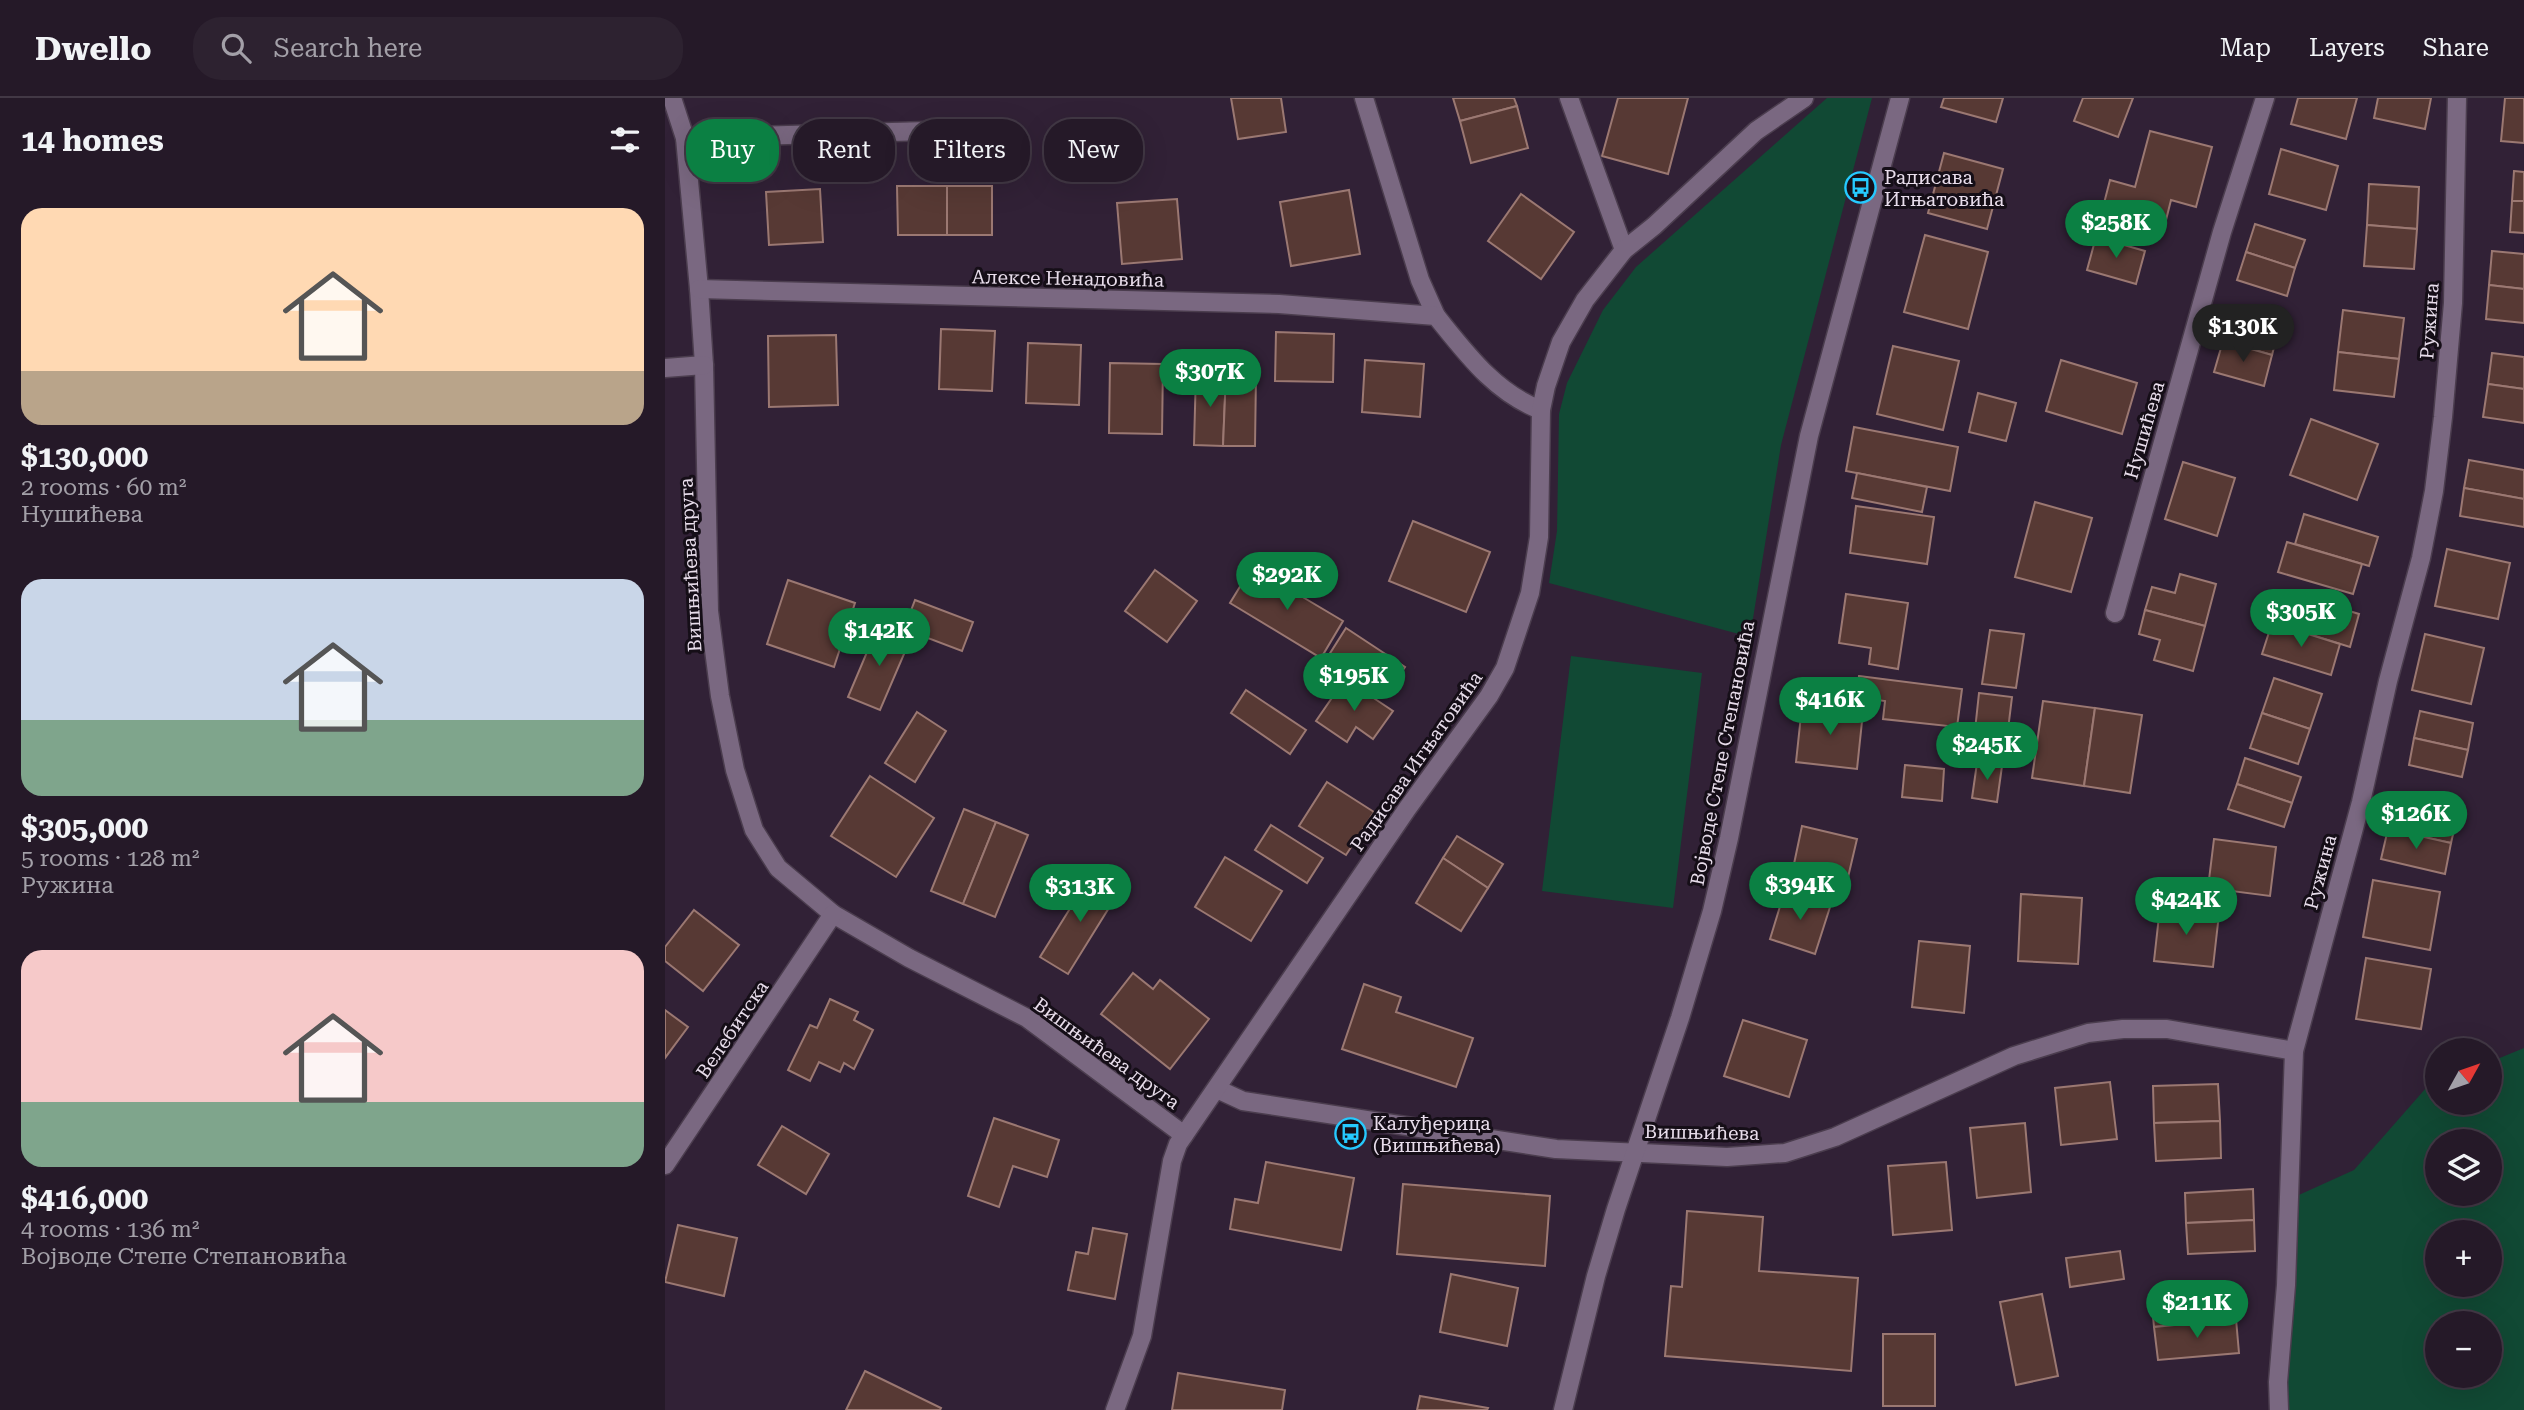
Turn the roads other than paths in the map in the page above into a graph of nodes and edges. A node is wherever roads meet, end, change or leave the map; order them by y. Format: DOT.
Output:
graph roads {
  1 [pos="672,98"];
  2 [pos="1364,98"];
  3 [pos="1569,98"];
  4 [pos="1804,98"];
  5 [pos="1900,98"];
  6 [pos="2265,98"];
  7 [pos="2456,98"];
  8 [pos="909,132"];
  9 [pos="685,138"];
  10 [pos="1624,250"];
  11 [pos="699,289"];
  12 [pos="1436,316"];
  13 [pos="704,365"];
  14 [pos="665,368"];
  15 [pos="1541,410"];
  16 [pos="2115,613"];
  17 [pos="833,914"];
  18 [pos="2294,1051"];
  19 [pos="1217,1089"];
  20 [pos="1184,1135"];
  21 [pos="1636,1152"];
  22 [pos="665,1166"];
  23 [pos="1115,1410"];
  24 [pos="1563,1410"];
  25 [pos="2279,1410"];
  1 -- 9 [label="street, Вишњићева друга"];
  2 -- 12 [label="street"];
  3 -- 10 [label="street"];
  4 -- 10 [label="street, Радисава Игњатовића"];
  5 -- 21 [label="street, Војводе Степе Степановића"];
  6 -- 16 [label="street, Нушићева"];
  7 -- 18 [label="street, Ружина"];
  8 -- 9 [label="street"];
  9 -- 11 [label="street, Вишњићева друга"];
  10 -- 15 [label="street, Радисава Игњатовића"];
  11 -- 12 [label="street, Алексе Ненадовића"];
  11 -- 13 [label="street, Вишњићева друга"];
  12 -- 15 [label="street"];
  13 -- 14 [label="street"];
  13 -- 17 [label="street, Вишњићева друга"];
  15 -- 19 [label="street, Радисава Игњатовића"];
  17 -- 20 [label="street, Вишњићева друга"];
  17 -- 22 [label="street, Велебитска"];
  18 -- 21 [label="street, Вишњићева"];
  18 -- 25 [label="street, Ружина"];
  19 -- 20 [label="street, Радисава Игњатовића"];
  19 -- 21 [label="street, Вишњићева"];
  20 -- 23 [label="street, Радисава Игњатовића"];
  21 -- 24 [label="street, Војводе Степе Степановића"];
}
